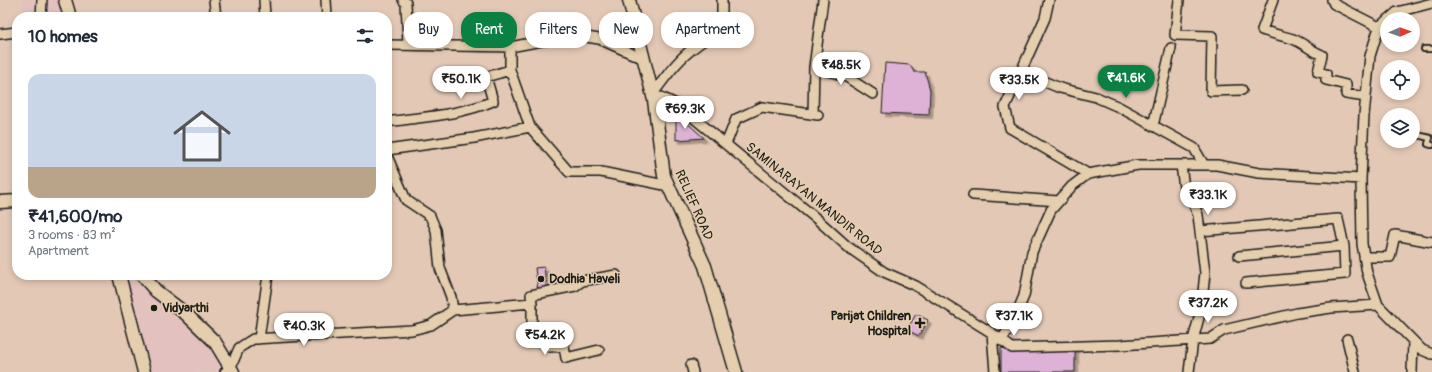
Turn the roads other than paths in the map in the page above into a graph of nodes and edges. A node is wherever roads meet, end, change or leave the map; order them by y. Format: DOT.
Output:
graph roads {
  1 [pos="42,0"];
  2 [pos="65,0"];
  3 [pos="214,0"];
  4 [pos="264,0"];
  5 [pos="326,0"];
  6 [pos="403,0"];
  7 [pos="629,0"];
  8 [pos="722,0"];
  9 [pos="823,0"];
  10 [pos="1049,0"];
  11 [pos="1179,0"];
  12 [pos="1273,0"];
  13 [pos="1332,0"];
  14 [pos="1432,3"];
  15 [pos="42,12"];
  16 [pos="69,12"];
  17 [pos="215,12"];
  18 [pos="265,12"];
  19 [pos="327,12"];
  20 [pos="406,12"];
  21 [pos="1397,12"];
  22 [pos="1379,27"];
  23 [pos="12,33"];
  24 [pos="0,34"];
  25 [pos="404,44"];
  26 [pos="392,45"];
  27 [pos="517,46"];
  28 [pos="510,48"];
  29 [pos="1171,48"];
  30 [pos="1424,49"];
  31 [pos="1432,49"];
  32 [pos="644,59"];
  33 [pos="814,67"];
  34 [pos="510,70"];
  35 [pos="1021,72"];
  36 [pos="1242,90"];
  37 [pos="873,94"];
  38 [pos="654,97"];
  39 [pos="1366,97"];
  40 [pos="392,121"];
  41 [pos="1153,126"];
  42 [pos="530,127"];
  43 [pos="1420,136"];
  44 [pos="726,144"];
  45 [pos="1432,145"];
  46 [pos="392,149"];
  47 [pos="1181,165"];
  48 [pos="1204,165"];
  49 [pos="392,168"];
  50 [pos="1088,174"];
  51 [pos="1361,179"];
  52 [pos="669,186"];
  53 [pos="973,195"];
  54 [pos="12,201"];
  55 [pos="1059,201"];
  56 [pos="0,202"];
  57 [pos="1200,231"];
  58 [pos="1432,242"];
  59 [pos="1344,246"];
  60 [pos="1239,256"];
  61 [pos="1364,257"];
  62 [pos="616,275"];
  63 [pos="120,280"];
  64 [pos="146,280"];
  65 [pos="267,280"];
  66 [pos="1246,283"];
  67 [pos="532,303"];
  68 [pos="1378,305"];
  69 [pos="453,310"];
  70 [pos="992,332"];
  71 [pos="259,339"];
  72 [pos="1347,339"];
  73 [pos="1193,340"];
  74 [pos="1001,341"];
  75 [pos="1413,341"];
  76 [pos="599,350"];
  77 [pos="1432,354"];
  78 [pos="230,371"];
  79 [pos="144,372"];
  80 [pos="736,372"];
  81 [pos="994,372"];
  82 [pos="1189,372"];
  83 [pos="1355,372"];
  84 [pos="1412,372"];
  1 -- 15 [label="street"];
  2 -- 16 [label="main road"];
  3 -- 17 [label="street"];
  4 -- 18 [label="street"];
  5 -- 19 [label="street"];
  6 -- 20 [label="street"];
  7 -- 32 [label="main road, RELIEF ROAD"];
  8 -- 38 [label="street"];
  9 -- 33 [label="street"];
  10 -- 35 [label="street"];
  11 -- 36 [label="street"];
  12 -- 39 [label="street"];
  13 -- 22 [label="street"];
  14 -- 21 [label="street"];
  22 -- 39 [label="street"];
  23 -- 24 [label="street"];
  25 -- 26 [label="street"];
  27 -- 32 [label="street"];
  28 -- 34 [label="street"];
  29 -- 41 [label="street"];
  30 -- 31 [label="lane"];
  32 -- 38 [label="main road, RELIEF ROAD"];
  33 -- 37 [label="street"];
  33 -- 44 [label="street"];
  34 -- 40 [label="street"];
  34 -- 42 [label="street"];
  35 -- 41 [label="street"];
  35 -- 50 [label="street"];
  38 -- 44 [label="street, SAMINARAYAN MANDIR ROAD"];
  38 -- 52 [label="main road, RELIEF ROAD"];
  39 -- 51 [label="street"];
  41 -- 48 [label="street"];
  42 -- 46 [label="street"];
  42 -- 52 [label="street"];
  43 -- 45 [label="lane"];
  44 -- 70 [label="street, SAMINARAYAN MANDIR ROAD"];
  47 -- 48 [label="street"];
  47 -- 50 [label="street"];
  47 -- 57 [label="street"];
  48 -- 51 [label="street"];
  49 -- 69 [label="street"];
  50 -- 55 [label="street"];
  51 -- 61 [label="street"];
  52 -- 80 [label="main road, RELIEF ROAD"];
  53 -- 55 [label="street"];
  54 -- 56 [label="main road"];
  55 -- 74 [label="street"];
  57 -- 59 [label="street"];
  57 -- 73 [label="street"];
  58 -- 61 [label="street"];
  59 -- 60 [label="street"];
  59 -- 66 [label="street"];
  61 -- 68 [label="street"];
  62 -- 67 [label="street"];
  63 -- 79 [label="main road"];
  64 -- 78 [label="main road"];
  65 -- 71 [label="street"];
  67 -- 69 [label="street"];
  67 -- 76 [label="street"];
  68 -- 73 [label="street, SAMINARAYAN MANDIR ROAD"];
  68 -- 75 [label="street"];
  69 -- 71 [label="street"];
  70 -- 74 [label="street, SAMINARAYAN MANDIR ROAD"];
  70 -- 81 [label="street"];
  71 -- 78 [label="street"];
  72 -- 83 [label="street"];
  73 -- 74 [label="street, SAMINARAYAN MANDIR ROAD"];
  73 -- 82 [label="street"];
  75 -- 77 [label="street"];
  75 -- 84 [label="street"];
}
